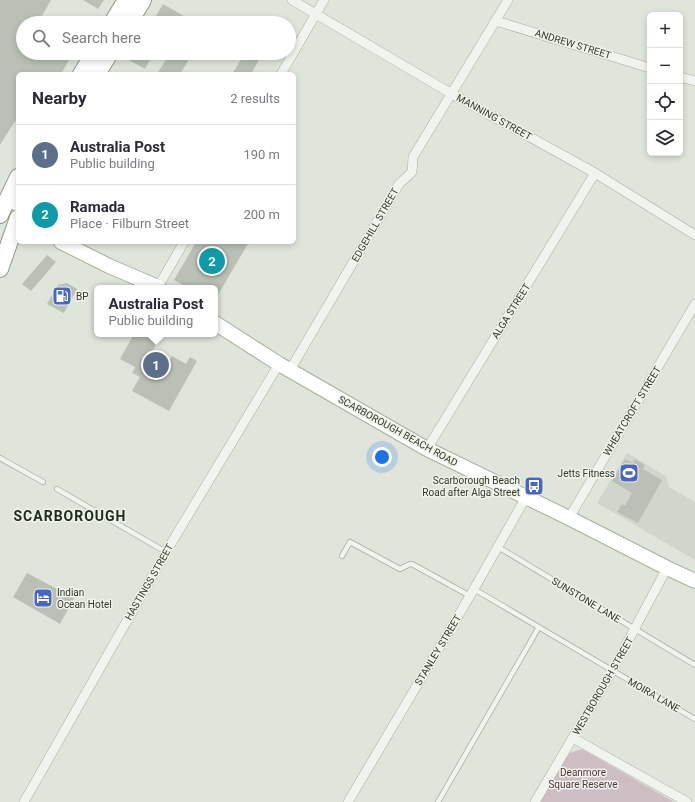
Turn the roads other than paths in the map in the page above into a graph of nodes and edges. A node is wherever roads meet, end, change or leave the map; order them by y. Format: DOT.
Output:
graph roads {
  1 [pos="126,0"];
  2 [pos="143,0"];
  3 [pos="292,0"];
  4 [pos="324,0"];
  5 [pos="508,0"];
  6 [pos="316,14"];
  7 [pos="116,16"];
  8 [pos="133,16"];
  9 [pos="496,21"];
  10 [pos="296,48"];
  11 [pos="90,60"];
  12 [pos="106,60"];
  13 [pos="289,60"];
  14 [pos="647,67"];
  15 [pos="82,72"];
  16 [pos="98,72"];
  17 [pos="282,72"];
  18 [pos="683,78"];
  19 [pos="695,81"];
  20 [pos="452,94"];
  21 [pos="595,173"];
  22 [pos="16,181"];
  23 [pos="4,206"];
  24 [pos="16,218"];
  25 [pos="16,226"];
  26 [pos="695,235"];
  27 [pos="65,244"];
  28 [pos="84,244"];
  29 [pos="183,244"];
  30 [pos="0,270"];
  31 [pos="154,285"];
  32 [pos="156,285"];
  33 [pos="160,285"];
  34 [pos="695,304"];
  35 [pos="218,325"];
  36 [pos="285,367"];
  37 [pos="427,449"];
  38 [pos="0,458"];
  39 [pos="43,482"];
  40 [pos="57,489"];
  41 [pos="526,497"];
  42 [pos="569,518"];
  43 [pos="498,547"];
  44 [pos="166,552"];
  45 [pos="342,556"];
  46 [pos="667,568"];
  47 [pos="695,581"];
  48 [pos="472,593"];
  49 [pos="539,627"];
  50 [pos="635,630"];
  51 [pos="695,665"];
  52 [pos="612,671"];
  53 [pos="695,719"];
  54 [pos="573,738"];
  55 [pos="24,802"];
  56 [pos="348,802"];
  57 [pos="438,802"];
  58 [pos="535,802"];
  59 [pos="687,802"];
  1 -- 7 [label="highway"];
  2 -- 8 [label="highway"];
  3 -- 6 [label="street, MANNING STREET"];
  4 -- 6 [label="street"];
  5 -- 9 [label="street, EDGEHILL STREET"];
  6 -- 10 [label="street"];
  6 -- 20 [label="street, MANNING STREET"];
  9 -- 14 [label="street, ANDREW STREET"];
  9 -- 20 [label="street, EDGEHILL STREET"];
  11 -- 15 [label="highway"];
  12 -- 16 [label="highway"];
  13 -- 17 [label="street"];
  18 -- 19 [label="street"];
  20 -- 21 [label="street, MANNING STREET"];
  20 -- 36 [label="street, EDGEHILL STREET"];
  21 -- 26 [label="street, MANNING STREET"];
  21 -- 37 [label="street, ALGA STREET"];
  22 -- 23 [label="highway"];
  23 -- 24 [label="main road"];
  25 -- 30 [label="highway"];
  27 -- 31 [label="main road"];
  28 -- 32 [label="main road"];
  29 -- 33 [label="street"];
  34 -- 42 [label="street, WHEATCROFT STREET"];
  35 -- 36 [label="main road, SCARBOROUGH BEACH ROAD"];
  36 -- 37 [label="main road, SCARBOROUGH BEACH ROAD"];
  36 -- 44 [label="street, HASTINGS STREET"];
  37 -- 41 [label="main road, SCARBOROUGH BEACH ROAD"];
  38 -- 39 [label="lane"];
  40 -- 44 [label="lane"];
  41 -- 42 [label="main road, SCARBOROUGH BEACH ROAD"];
  41 -- 43 [label="street, STANLEY STREET"];
  42 -- 46 [label="main road, SCARBOROUGH BEACH ROAD"];
  43 -- 48 [label="street, STANLEY STREET"];
  43 -- 50 [label="lane, SUNSTONE LANE"];
  44 -- 55 [label="street, HASTINGS STREET"];
  45 -- 48 [label="lane, MOIRA LANE"];
  46 -- 47 [label="main road, SCARBOROUGH BEACH ROAD"];
  46 -- 50 [label="street, WESTBOROUGH STREET"];
  48 -- 49 [label="lane, MOIRA LANE"];
  48 -- 56 [label="street, STANLEY STREET"];
  49 -- 52 [label="lane, MOIRA LANE"];
  49 -- 57 [label="lane"];
  50 -- 51 [label="lane, SUNSTONE LANE"];
  50 -- 52 [label="street, WESTBOROUGH STREET"];
  52 -- 53 [label="lane, MOIRA LANE"];
  52 -- 54 [label="street, WESTBOROUGH STREET"];
  54 -- 58 [label="street, WESTBOROUGH STREET"];
  54 -- 59 [label="street"];
}
